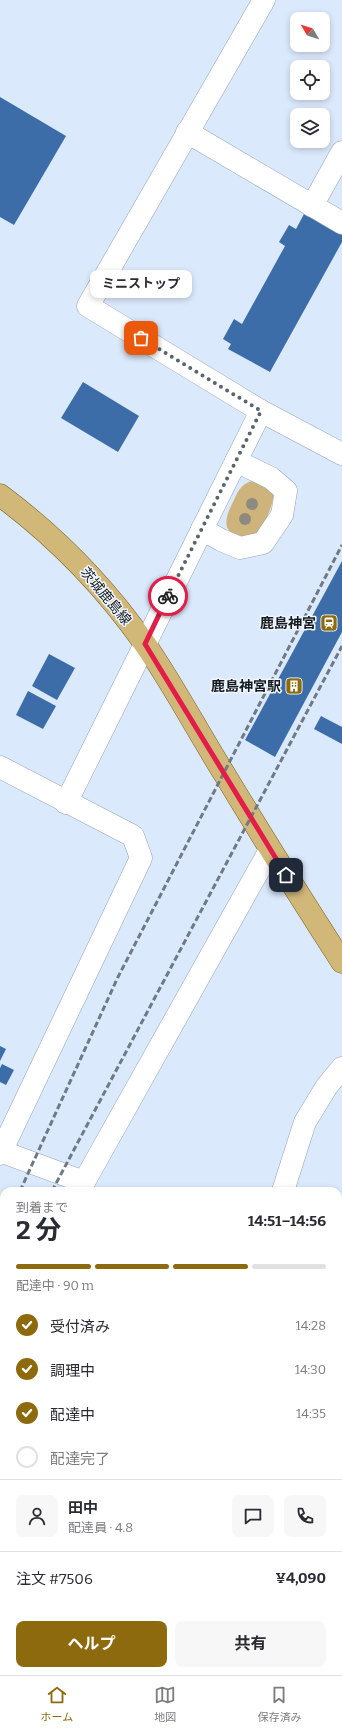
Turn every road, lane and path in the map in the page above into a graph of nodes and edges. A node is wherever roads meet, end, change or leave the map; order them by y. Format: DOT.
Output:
graph roads {
  1 [pos="264,0"];
  2 [pos="187,132"];
  3 [pos="342,152"];
  4 [pos="312,206"];
  5 [pos="342,223"];
  6 [pos="261,411"];
  7 [pos="342,454"];
  8 [pos="236,461"];
  9 [pos="0,495"];
  10 [pos="202,529"];
  11 [pos="145,644"];
  12 [pos="0,768"];
  13 [pos="66,803"];
  14 [pos="270,850"];
  15 [pos="342,962"];
  16 [pos="342,1068"];
  17 [pos="0,1152"];
  18 [pos="81,1187"];
  19 [pos="284,1187"];
  1 -- 2 [label="street"];
  2 -- 4 [label="street"];
  2 -- 6 [label="street"];
  3 -- 4 [label="street"];
  4 -- 5 [label="street"];
  6 -- 7 [label="street"];
  6 -- 8 [label="street"];
  8 -- 10 [label="street"];
  8 -- 10 [label="street"];
  9 -- 11 [label="main road, 茨城鹿島線"];
  10 -- 11 [label="street"];
  11 -- 13 [label="street"];
  11 -- 14 [label="main road, 茨城鹿島線"];
  12 -- 13 [label="street"];
  13 -- 17 [label="street"];
  14 -- 15 [label="main road, 茨城鹿島線"];
  14 -- 18 [label="street"];
  16 -- 19 [label="street"];
  17 -- 18 [label="street"];
}
